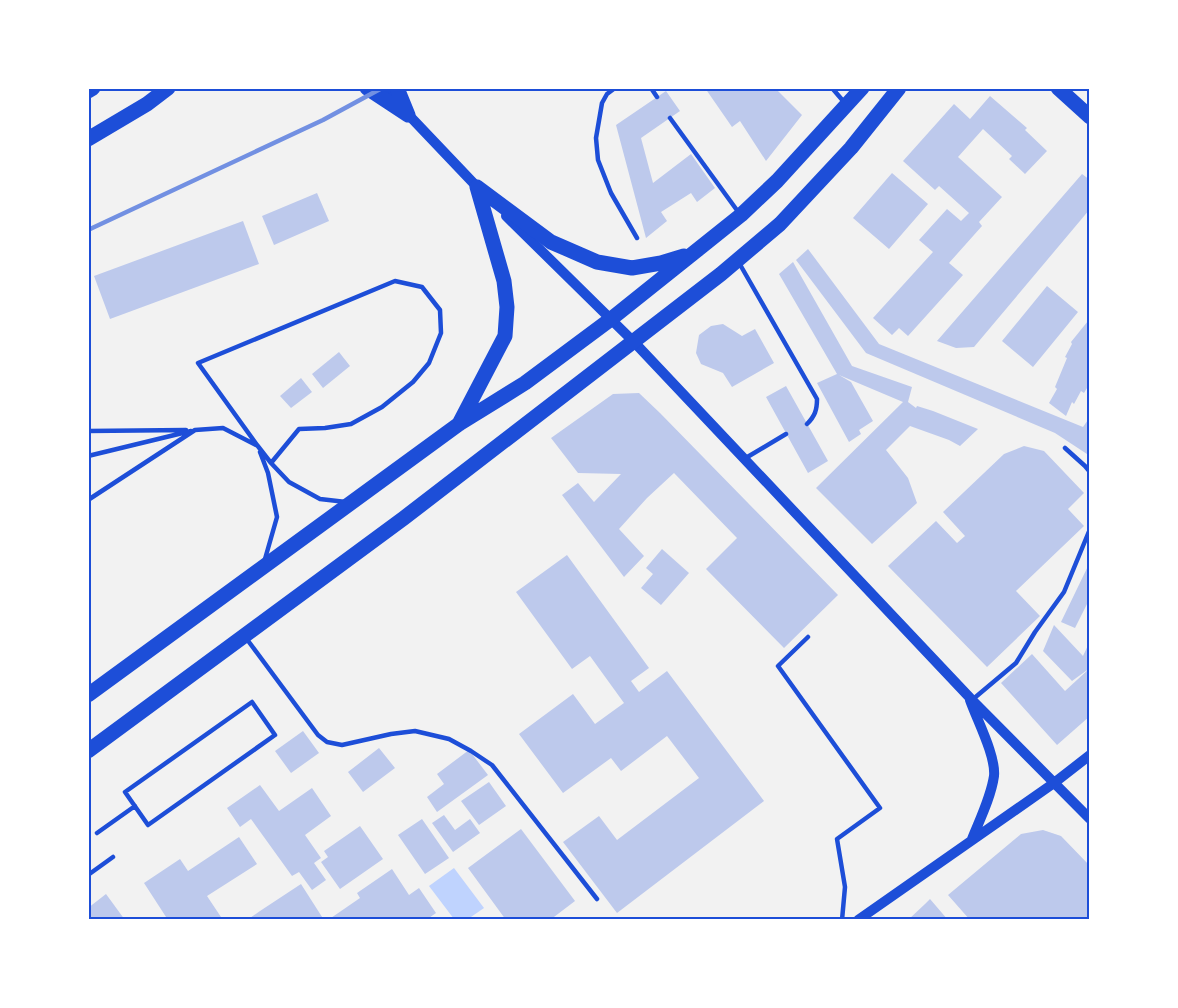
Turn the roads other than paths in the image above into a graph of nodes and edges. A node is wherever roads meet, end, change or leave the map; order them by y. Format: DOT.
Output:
graph roads {
  1 [pos="93,88"];
  2 [pos="168,88"];
  3 [pos="367,88"];
  4 [pos="383,88"];
  5 [pos="397,88"];
  6 [pos="615,88"];
  7 [pos="651,88"];
  8 [pos="832,88"];
  9 [pos="862,88"];
  10 [pos="898,88"];
  11 [pos="1058,88"];
  12 [pos="88,91"];
  13 [pos="657,97"];
  14 [pos="847,105"];
  15 [pos="408,115"];
  16 [pos="1089,117"];
  17 [pos="670,118"];
  18 [pos="88,139"];
  19 [pos="477,187"];
  20 [pos="741,215"];
  21 [pos="637,238"];
  22 [pos="693,254"];
  23 [pos="738,260"];
  24 [pos="611,319"];
  25 [pos="634,342"];
  26 [pos="459,424"];
  27 [pos="807,424"];
  28 [pos="88,429"];
  29 [pos="195,430"];
  30 [pos="786,434"];
  31 [pos="257,445"];
  32 [pos="1065,448"];
  33 [pos="88,456"];
  34 [pos="744,459"];
  35 [pos="271,463"];
  36 [pos="1089,472"];
  37 [pos="88,500"];
  38 [pos="353,503"];
  39 [pos="1089,529"];
  40 [pos="264,566"];
  41 [pos="245,636"];
  42 [pos="808,637"];
  43 [pos="88,695"];
  44 [pos="970,697"];
  45 [pos="88,751"];
  46 [pos="1089,755"];
  47 [pos="1054,783"];
  48 [pos="135,806"];
  49 [pos="1089,819"];
  50 [pos="97,833"];
  51 [pos="972,839"];
  52 [pos="112,857"];
  53 [pos="88,875"];
  54 [pos="597,899"];
  55 [pos="842,920"];
  56 [pos="858,920"];
  1 -- 12 [label="main road"];
  2 -- 18 [label="main road"];
  3 -- 15 [label="main road"];
  4 -- 15 [label="street"];
  5 -- 15 [label="main road"];
  6 -- 21 [label="lane"];
  7 -- 13 [label="lane"];
  8 -- 14 [label="lane"];
  9 -- 14 [label="main road"];
  10 -- 23 [label="main road"];
  11 -- 16 [label="main road"];
  14 -- 20 [label="main road"];
  15 -- 19 [label="street"];
  17 -- 20 [label="lane"];
  19 -- 22 [label="main road"];
  19 -- 24 [label="street"];
  19 -- 26 [label="main road"];
  20 -- 22 [label="main road"];
  22 -- 24 [label="main road"];
  23 -- 25 [label="main road"];
  23 -- 27 [label="lane"];
  24 -- 25 [label="street"];
  24 -- 26 [label="main road"];
  25 -- 34 [label="street"];
  25 -- 41 [label="main road"];
  26 -- 38 [label="main road"];
  28 -- 29 [label="lane"];
  29 -- 31 [label="lane"];
  29 -- 33 [label="lane"];
  29 -- 37 [label="lane"];
  30 -- 34 [label="lane"];
  31 -- 35 [label="lane"];
  31 -- 35 [label="lane"];
  31 -- 40 [label="lane"];
  32 -- 36 [label="lane"];
  34 -- 44 [label="street"];
  35 -- 38 [label="lane"];
  38 -- 40 [label="main road"];
  39 -- 44 [label="lane"];
  40 -- 43 [label="main road"];
  41 -- 45 [label="main road"];
  41 -- 54 [label="lane"];
  42 -- 55 [label="lane"];
  44 -- 47 [label="street"];
  44 -- 51 [label="street"];
  46 -- 47 [label="street"];
  47 -- 49 [label="street"];
  47 -- 51 [label="street"];
  48 -- 48 [label="lane"];
  48 -- 50 [label="lane"];
  51 -- 56 [label="street"];
  52 -- 53 [label="lane"];
}
